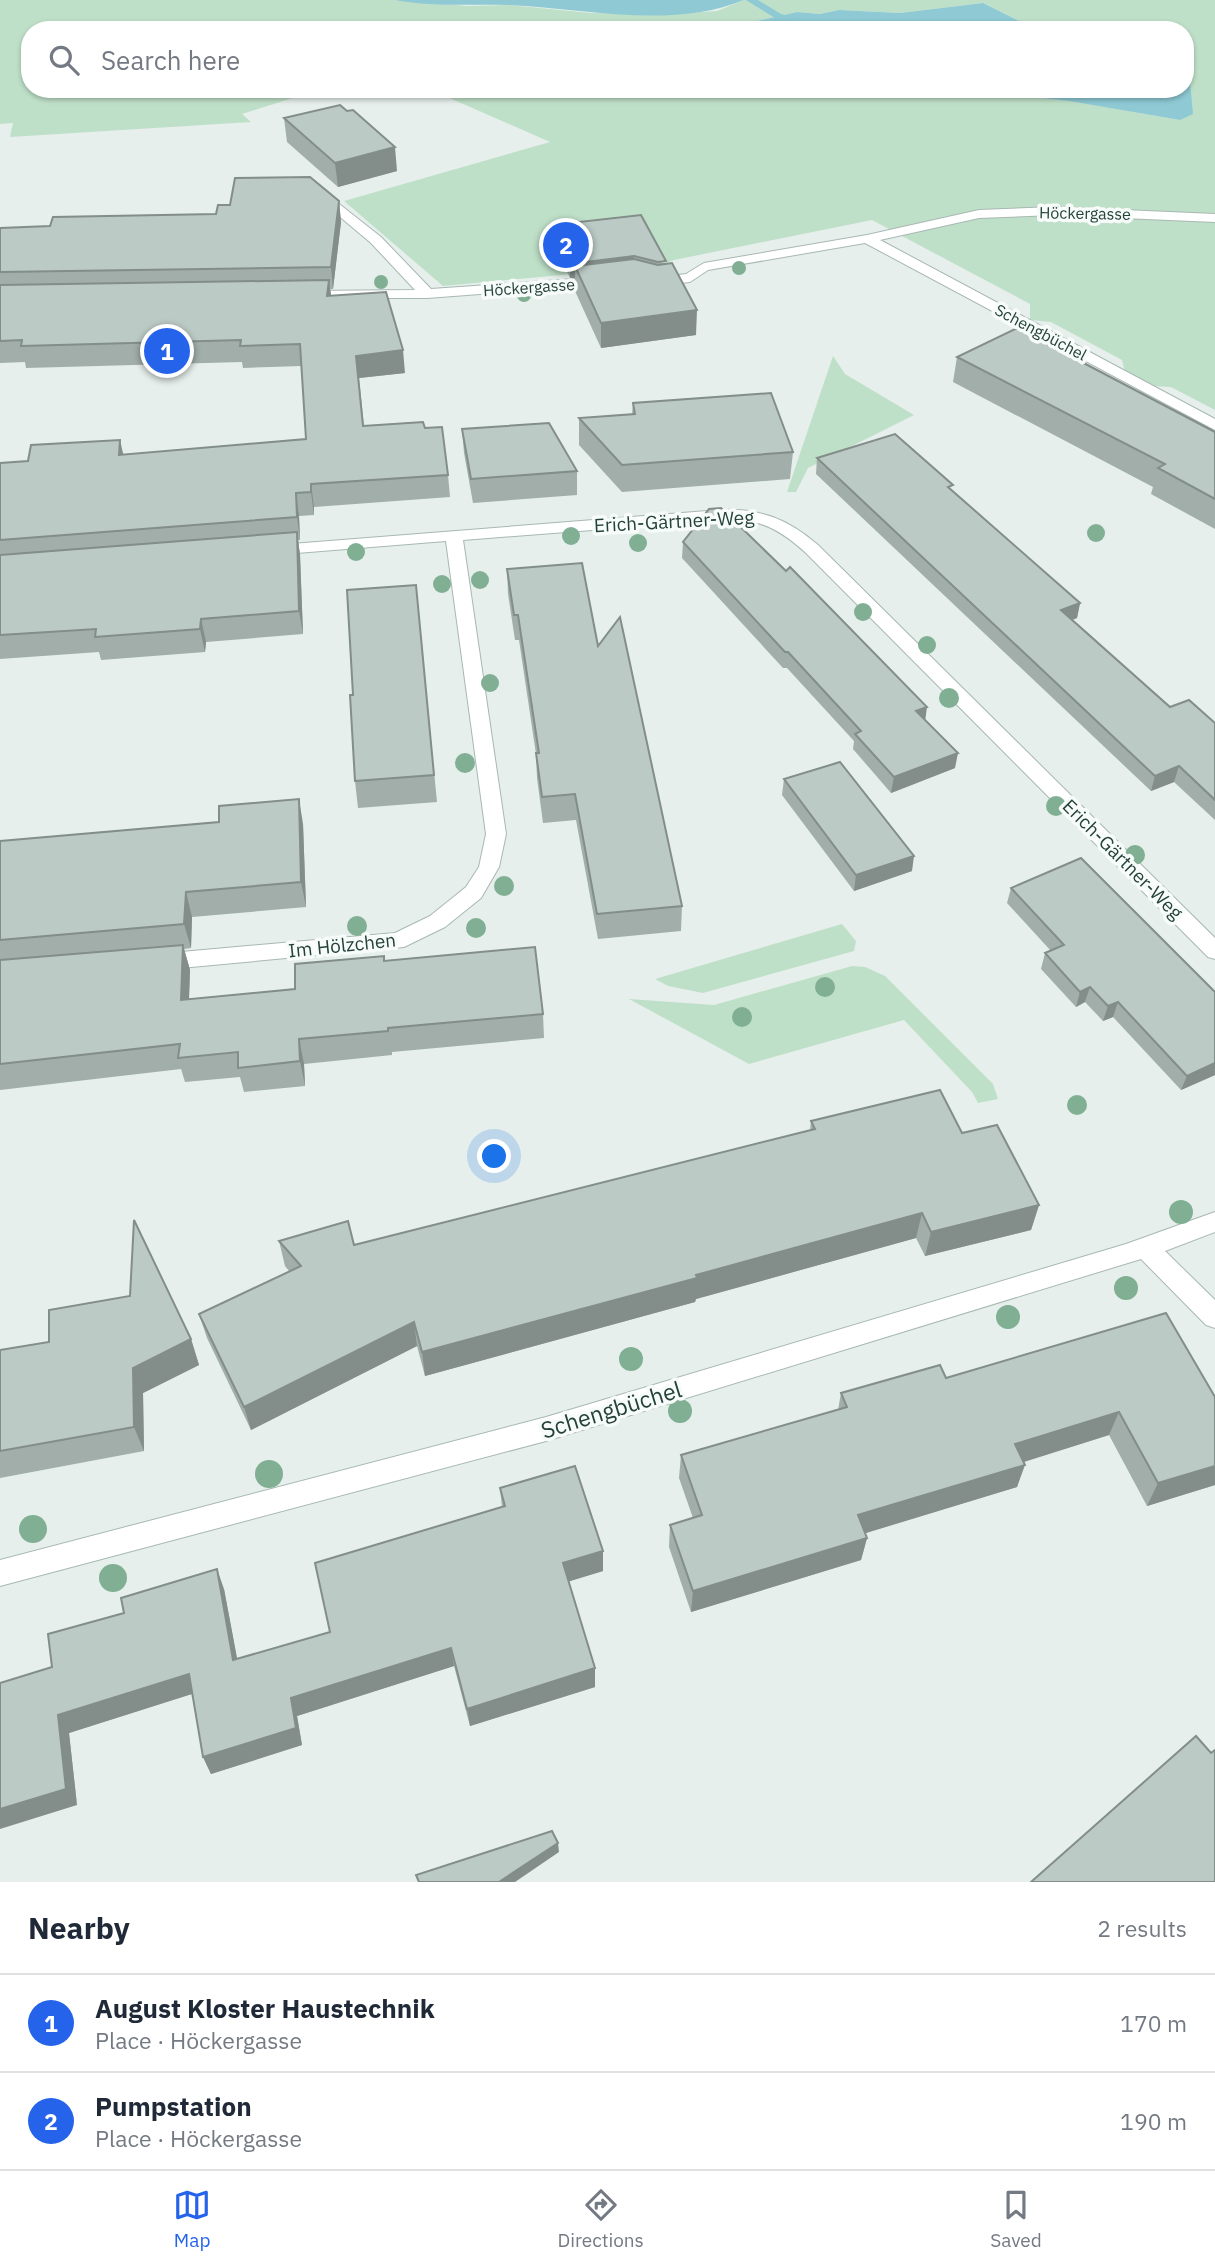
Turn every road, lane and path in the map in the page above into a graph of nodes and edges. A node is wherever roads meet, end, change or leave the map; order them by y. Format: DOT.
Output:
graph roads {
  1 [pos="309,184"];
  2 [pos="1215,218"];
  3 [pos="867,239"];
  4 [pos="615,279"];
  5 [pos="646,280"];
  6 [pos="427,294"];
  7 [pos="288,295"];
  8 [pos="1215,425"];
  9 [pos="454,536"];
  10 [pos="250,552"];
  11 [pos="1215,951"];
  12 [pos="137,964"];
  13 [pos="1215,1223"];
  14 [pos="1146,1248"];
  15 [pos="1215,1317"];
  16 [pos="0,1573"];
  1 -- 6 [label="street"];
  2 -- 3 [label="street, Höckergasse"];
  3 -- 5 [label="street, Höckergasse"];
  3 -- 8 [label="street, Schengbüchel"];
  4 -- 6 [label="street, Höckergasse"];
  6 -- 7 [label="street, Höckergasse"];
  9 -- 10 [label="street, Erich-Gärtner-Weg"];
  9 -- 11 [label="street, Erich-Gärtner-Weg"];
  9 -- 12 [label="street, Im Hölzchen"];
  13 -- 14 [label="street, Schengbüchel"];
  14 -- 15 [label="street"];
  14 -- 16 [label="street, Schengbüchel"];
}
